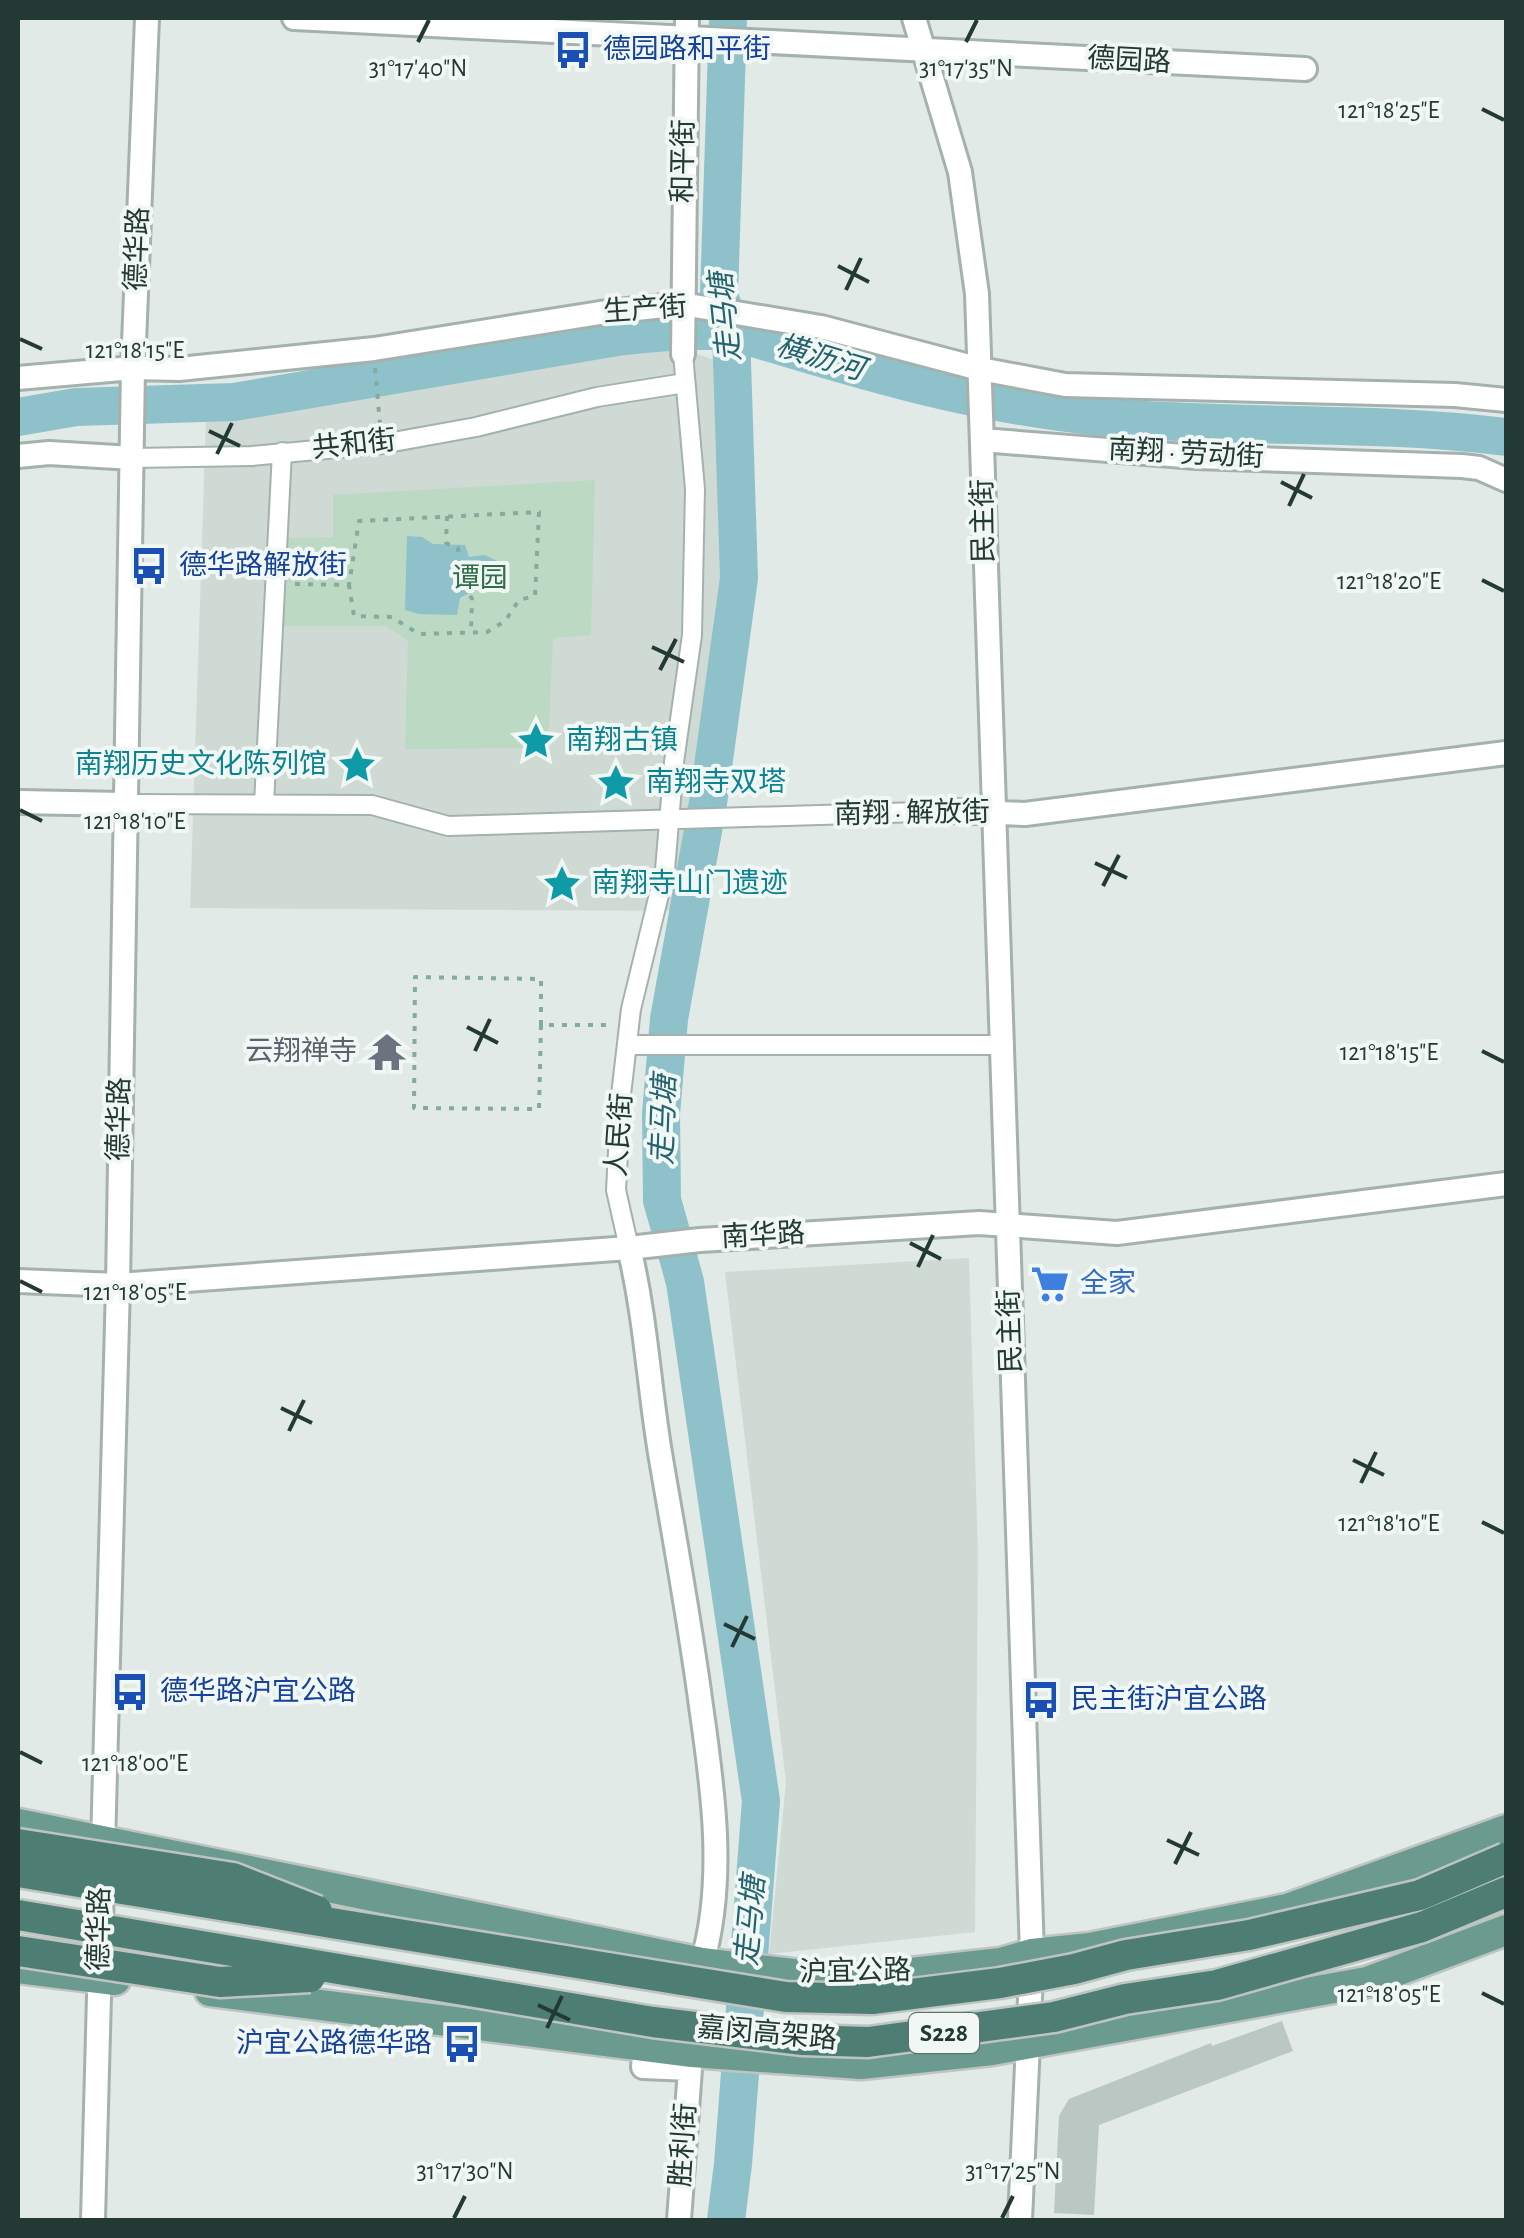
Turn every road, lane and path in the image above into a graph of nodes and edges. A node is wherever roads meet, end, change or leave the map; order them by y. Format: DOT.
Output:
graph roads {
  1 [pos="147,18"];
  2 [pos="294,18"];
  3 [pos="914,18"];
  4 [pos="687,28"];
  5 [pos="924,51"];
  6 [pos="1306,69"];
  7 [pos="682,314"];
  8 [pos="374,348"];
  9 [pos="683,354"];
  10 [pos="134,368"];
  11 [pos="980,369"];
  12 [pos="18,378"];
  13 [pos="685,383"];
  14 [pos="1506,400"];
  15 [pos="378,411"];
  16 [pos="982,440"];
  17 [pos="282,452"];
  18 [pos="18,456"];
  19 [pos="132,458"];
  20 [pos="1506,480"];
  21 [pos="447,516"];
  22 [pos="275,584"];
  23 [pos="348,585"];
  24 [pos="472,632"];
  25 [pos="1506,753"];
  26 [pos="18,802"];
  27 [pos="124,804"];
  28 [pos="264,804"];
  29 [pos="952,811"];
  30 [pos="994,813"];
  31 [pos="671,821"];
  32 [pos="540,1026"];
  33 [pos="628,1035"];
  34 [pos="1002,1045"];
  35 [pos="1506,1184"];
  36 [pos="1008,1223"];
  37 [pos="640,1247"];
  38 [pos="18,1281"];
  39 [pos="118,1285"];
  40 [pos="18,1824"];
  41 [pos="1506,1830"];
  42 [pos="102,1840"];
  43 [pos="18,1844"];
  44 [pos="1506,1858"];
  45 [pos="18,1872"];
  46 [pos="1506,1892"];
  47 [pos="18,1915"];
  48 [pos="1506,1930"];
  49 [pos="371,1932"];
  50 [pos="18,1951"];
  51 [pos="1032,1954"];
  52 [pos="712,1965"];
  53 [pos="18,1968"];
  54 [pos="368,1974"];
  55 [pos="99,1978"];
  56 [pos="1030,2044"];
  57 [pos="699,2061"];
  58 [pos="93,2220"];
  59 [pos="679,2220"];
  60 [pos="1020,2220"];
  1 -- 10 [label="street, 德华路"];
  2 -- 4 [label="street, 德园路"];
  3 -- 5 [label="street"];
  4 -- 5 [label="street, 德园路"];
  4 -- 7 [label="street, 和平街"];
  5 -- 6 [label="street, 德园路"];
  5 -- 11 [label="street"];
  7 -- 8 [label="street, 生产街"];
  7 -- 9 [label="street, 人民街"];
  7 -- 11 [label="street, 生产街"];
  8 -- 10 [label="street, 生产街"];
  8 -- 15 [label="path"];
  9 -- 13 [label="street, 人民街"];
  10 -- 12 [label="street, 生产街"];
  10 -- 19 [label="street, 德华路"];
  11 -- 14 [label="street, 生产街"];
  11 -- 16 [label="street, 民主街"];
  13 -- 17 [label="street, 共和街"];
  13 -- 31 [label="street, 人民街"];
  16 -- 20 [label="street, 南翔 • 劳动街"];
  16 -- 30 [label="street, 民主街"];
  17 -- 19 [label="street, 共和街"];
  17 -- 22 [label="street"];
  18 -- 19 [label="street, 共和街"];
  19 -- 27 [label="street, 德华路"];
  21 -- 23 [label="path"];
  21 -- 24 [label="path"];
  21 -- 24 [label="path"];
  22 -- 23 [label="path"];
  22 -- 28 [label="street"];
  23 -- 24 [label="path"];
  25 -- 30 [label="street, 南翔 • 解放街"];
  26 -- 27 [label="street, 南翔 • 解放街"];
  27 -- 28 [label="street, 南翔 • 解放街"];
  27 -- 39 [label="street, 德华路"];
  28 -- 31 [label="street, 南翔 • 解放街"];
  29 -- 30 [label="street, 南翔 • 解放街"];
  29 -- 31 [label="street, 南翔 • 解放街"];
  30 -- 34 [label="street, 民主街"];
  31 -- 33 [label="street, 人民街"];
  32 -- 32 [label="path"];
  32 -- 33 [label="path"];
  33 -- 34 [label="street"];
  33 -- 37 [label="street, 人民街"];
  34 -- 36 [label="street, 民主街"];
  35 -- 36 [label="street, 南华路"];
  36 -- 37 [label="street, 南华路"];
  36 -- 51 [label="street, 民主街"];
  37 -- 39 [label="street, 南华路"];
  37 -- 52 [label="street, 人民街"];
  38 -- 39 [label="street, 南华路"];
  39 -- 42 [label="street, 德华路"];
  40 -- 42 [label="main road, 沪宜公路"];
  41 -- 51 [label="main road, 沪宜公路"];
  42 -- 52 [label="main road, 沪宜公路"];
  42 -- 55 [label="street, 德华路"];
  43 -- 49 [label="highway, bridge"];
  44 -- 49 [label="highway, 嘉闵高架路 / S228, bridge"];
  45 -- 49 [label="highway, 嘉闵高架路 / S228, bridge"];
  46 -- 54 [label="highway, 嘉闵高架路 / S228, bridge"];
  47 -- 54 [label="highway, 嘉闵高架路 / S228, bridge"];
  48 -- 56 [label="main road"];
  50 -- 54 [label="highway, bridge"];
  51 -- 52 [label="main road, 沪宜公路"];
  51 -- 56 [label="street, 民主街"];
  53 -- 55 [label="main road"];
  55 -- 57 [label="main road"];
  55 -- 58 [label="street, 德华路"];
  56 -- 57 [label="main road"];
  56 -- 60 [label="street, 民主街"];
  57 -- 59 [label="street, 胜利街"];
}
